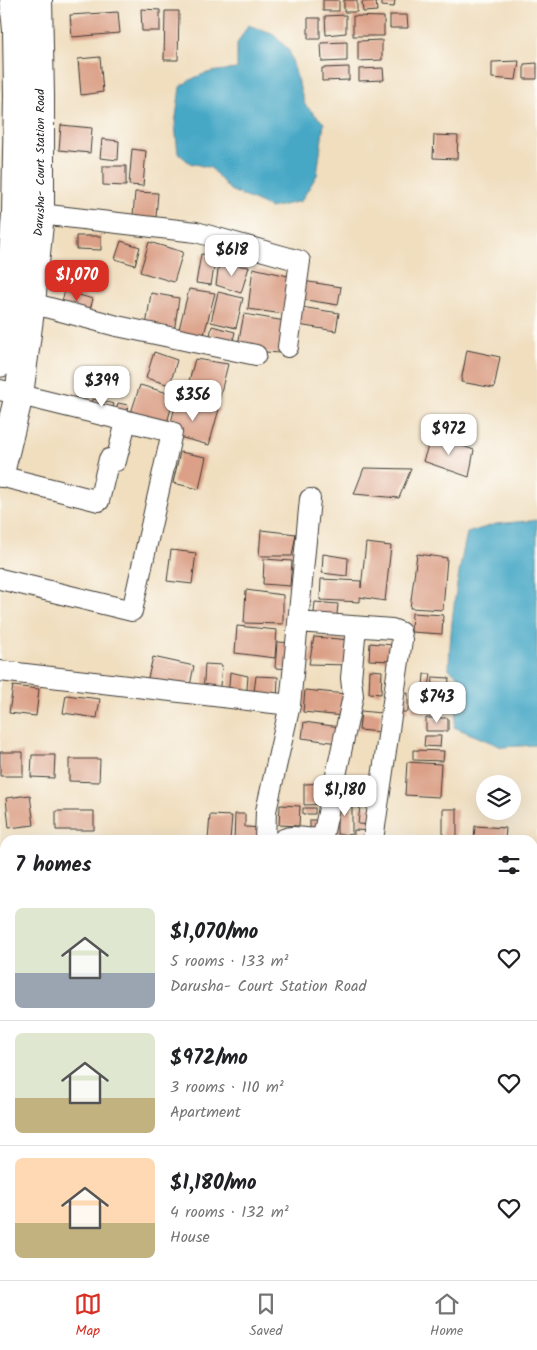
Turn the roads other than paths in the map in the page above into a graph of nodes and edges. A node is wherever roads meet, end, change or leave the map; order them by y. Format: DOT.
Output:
graph roads {
  1 [pos="30,1"];
  2 [pos="40,214"];
  3 [pos="31,303"];
  4 [pos="288,348"];
  5 [pos="256,355"];
  6 [pos="0,362"];
  7 [pos="9,392"];
  8 [pos="126,422"];
  9 [pos="0,474"];
  10 [pos="310,499"];
  11 [pos="0,579"];
  12 [pos="298,622"];
  13 [pos="356,627"];
  14 [pos="0,671"];
  15 [pos="290,705"];
  16 [pos="265,835"];
  17 [pos="323,835"];
  18 [pos="374,835"];
  1 -- 2 [label="street, Darusha- Court Station Road"];
  1 -- 6 [label="street, Darusha- Court Station Road"];
  2 -- 3 [label="street, Darusha- Court Station Road"];
  2 -- 4 [label="street"];
  3 -- 5 [label="street"];
  3 -- 7 [label="street, Darusha- Court Station Road"];
  7 -- 8 [label="street"];
  7 -- 9 [label="street, Darusha- Court Station Road"];
  8 -- 9 [label="street"];
  8 -- 11 [label="street"];
  10 -- 12 [label="street"];
  12 -- 13 [label="street"];
  12 -- 15 [label="street"];
  13 -- 17 [label="street"];
  13 -- 18 [label="street"];
  14 -- 15 [label="street"];
  15 -- 16 [label="street"];
}
